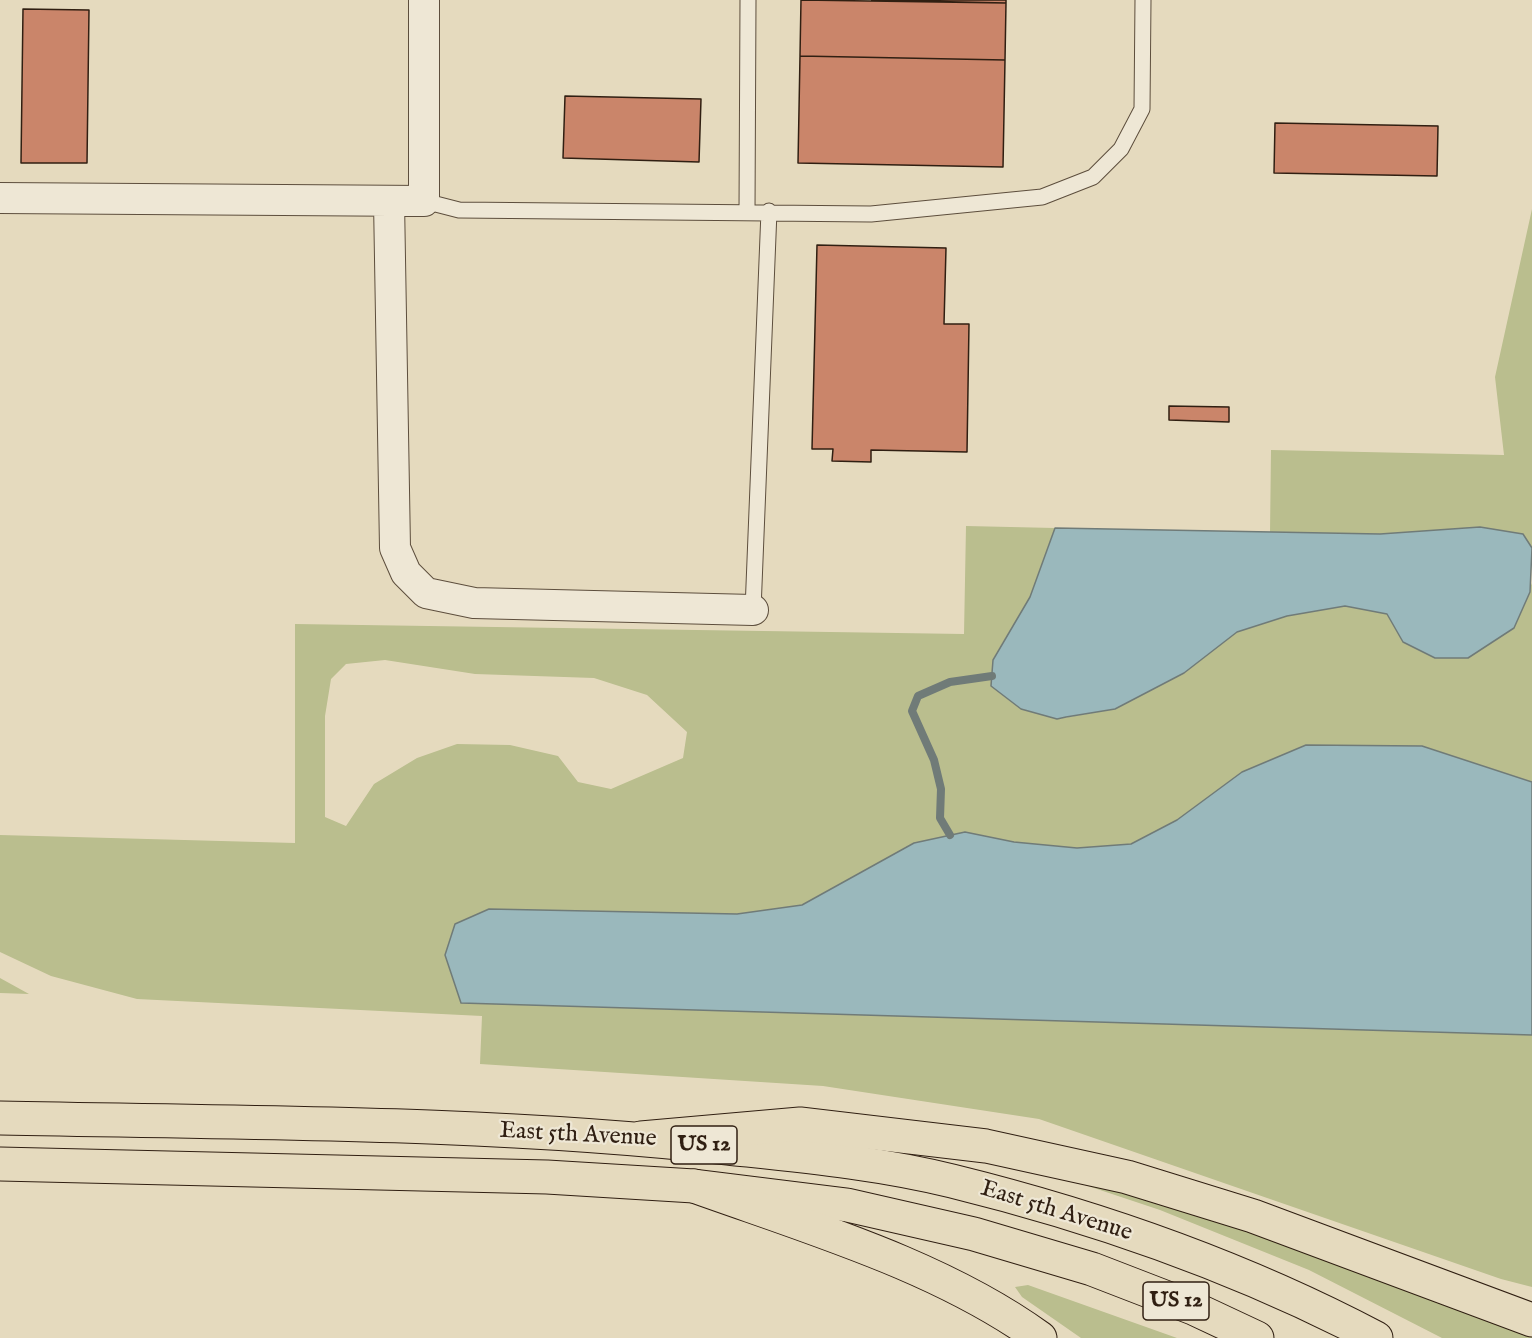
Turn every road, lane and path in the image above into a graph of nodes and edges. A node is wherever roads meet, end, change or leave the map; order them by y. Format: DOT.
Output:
graph roads {
  1 [pos="424,0"];
  2 [pos="748,0"];
  3 [pos="1143,0"];
  4 [pos="0,198"];
  5 [pos="389,201"];
  6 [pos="424,201"];
  7 [pos="768,211"];
  8 [pos="747,212"];
  9 [pos="753,610"];
  10 [pos="0,1118"];
  11 [pos="641,1138"];
  12 [pos="0,1164"];
  13 [pos="694,1186"];
  14 [pos="1532,1320"];
  15 [pos="1040,1338"];
  16 [pos="1257,1338"];
  17 [pos="1376,1338"];
  1 -- 6 [label="street"];
  2 -- 8 [label="lane"];
  3 -- 7 [label="lane"];
  4 -- 5 [label="street"];
  5 -- 6 [label="street"];
  5 -- 9 [label="street"];
  6 -- 8 [label="lane"];
  7 -- 8 [label="lane"];
  7 -- 9 [label="lane"];
  10 -- 11 [label="main road, East 5th Avenue / US 12"];
  11 -- 14 [label="main road"];
  11 -- 17 [label="main road, East 5th Avenue / US 12"];
  12 -- 13 [label="main road, East 5th Avenue / US 12"];
  13 -- 15 [label="main road"];
  13 -- 16 [label="main road, East 5th Avenue / US 12"];
}
